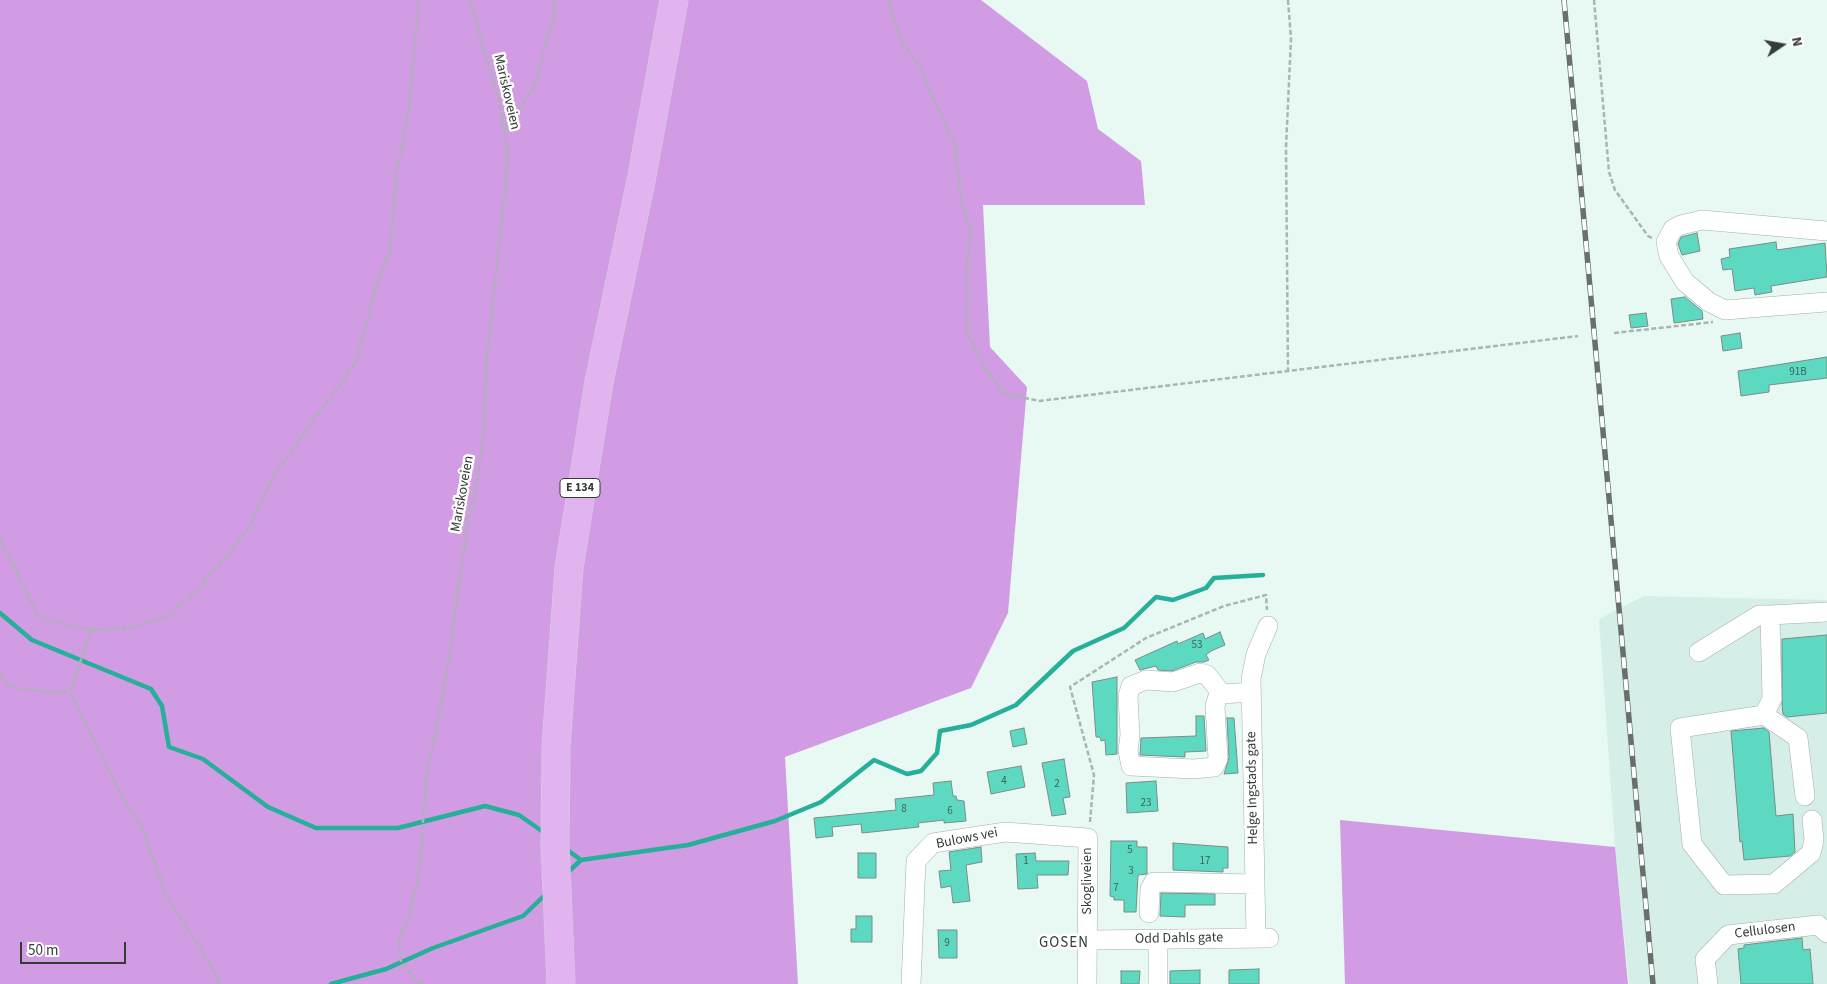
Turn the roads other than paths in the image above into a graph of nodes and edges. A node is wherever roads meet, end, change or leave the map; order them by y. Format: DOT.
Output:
graph roads {
  1 [pos="663,0"];
  2 [pos="674,0"];
  3 [pos="1827,231"];
  4 [pos="1827,302"];
  5 [pos="1827,612"];
  6 [pos="1770,615"];
  7 [pos="1268,626"];
  8 [pos="1699,652"];
  9 [pos="1251,692"];
  10 [pos="1222,694"];
  11 [pos="1764,715"];
  12 [pos="1805,796"];
  13 [pos="1812,820"];
  14 [pos="1088,838"];
  15 [pos="1255,884"];
  16 [pos="1149,912"];
  17 [pos="1827,933"];
  18 [pos="1262,938"];
  19 [pos="1158,939"];
  20 [pos="1088,940"];
  21 [pos="551,984"];
  22 [pos="561,984"];
  23 [pos="910,984"];
  24 [pos="1088,984"];
  25 [pos="1158,984"];
  26 [pos="1708,984"];
  1 -- 21 [label="highway, E 134"];
  2 -- 22 [label="highway, E 134"];
  3 -- 4 [label="street"];
  5 -- 6 [label="street"];
  6 -- 8 [label="street"];
  6 -- 11 [label="street"];
  7 -- 9 [label="street, Helge Ingstads gate"];
  9 -- 10 [label="street"];
  9 -- 15 [label="street, Helge Ingstads gate"];
  10 -- 10 [label="street"];
  11 -- 12 [label="street"];
  11 -- 13 [label="street"];
  14 -- 20 [label="street, Skogliveien"];
  14 -- 23 [label="street, Bulows vei"];
  15 -- 16 [label="street"];
  15 -- 18 [label="street, Helge Ingstads gate"];
  17 -- 26 [label="street, Cellulosen"];
  18 -- 19 [label="street, Odd Dahls gate"];
  19 -- 20 [label="street, Odd Dahls gate"];
  19 -- 25 [label="street"];
  20 -- 24 [label="street, Skogliveien"];
}
